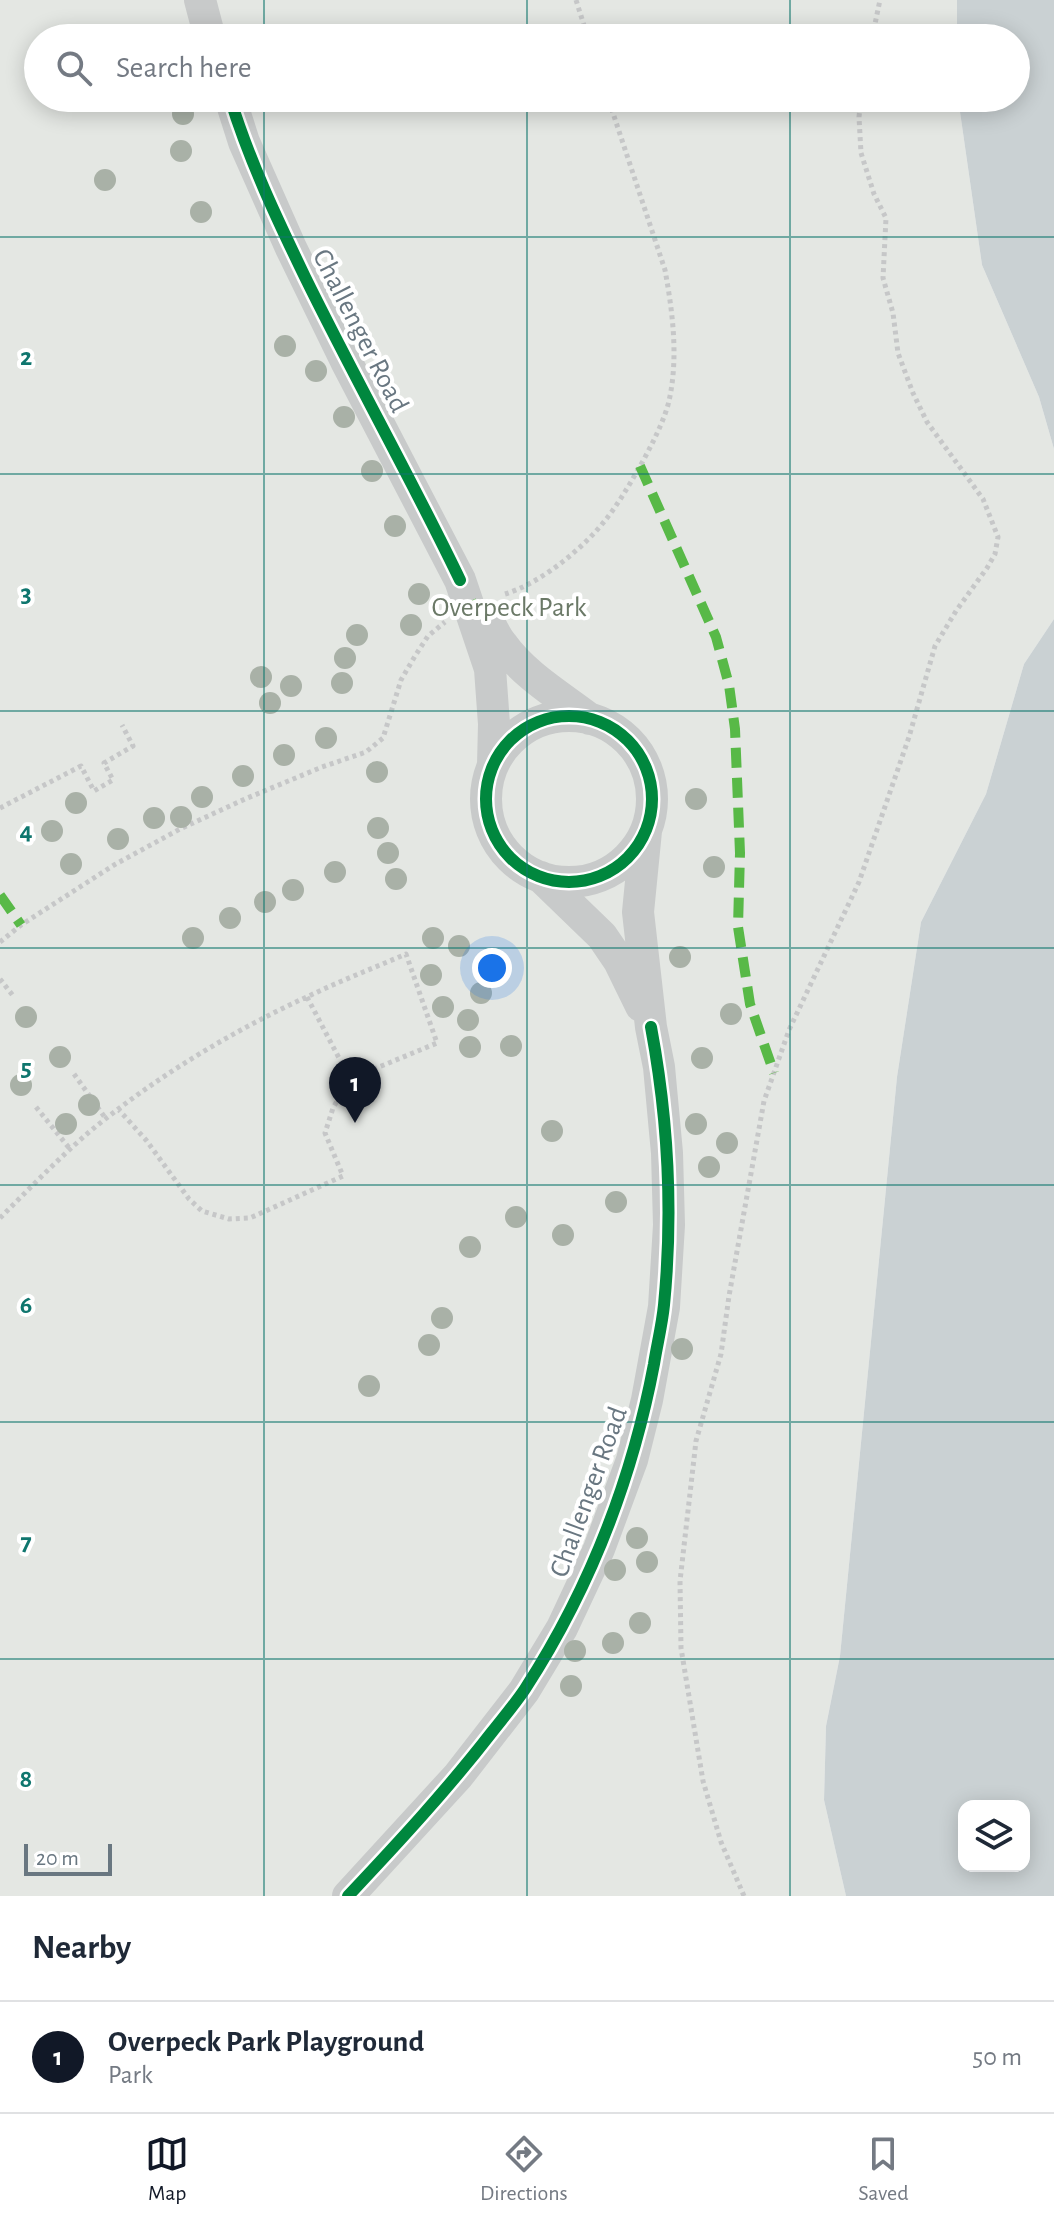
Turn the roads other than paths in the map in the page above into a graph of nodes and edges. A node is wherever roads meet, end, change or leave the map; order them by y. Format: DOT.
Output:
graph roads {
  1 [pos="200,0"];
  2 [pos="206,24"];
  3 [pos="234,112"];
  4 [pos="469,597"];
  5 [pos="590,719"];
  6 [pos="493,765"];
  7 [pos="646,831"];
  8 [pos="541,877"];
  9 [pos="651,1027"];
  10 [pos="348,1896"];
  1 -- 2 [label="street"];
  3 -- 4 [label="street, Challenger Road"];
  4 -- 5 [label="street, Challenger Road"];
  4 -- 6 [label="street, Challenger Road"];
  5 -- 6 [label="street, Challenger Road"];
  5 -- 7 [label="street, Challenger Road"];
  6 -- 8 [label="street, Challenger Road"];
  7 -- 8 [label="street, Challenger Road"];
  7 -- 9 [label="street, Challenger Road"];
  8 -- 9 [label="street, Challenger Road"];
  9 -- 10 [label="street, Challenger Road"];
}
